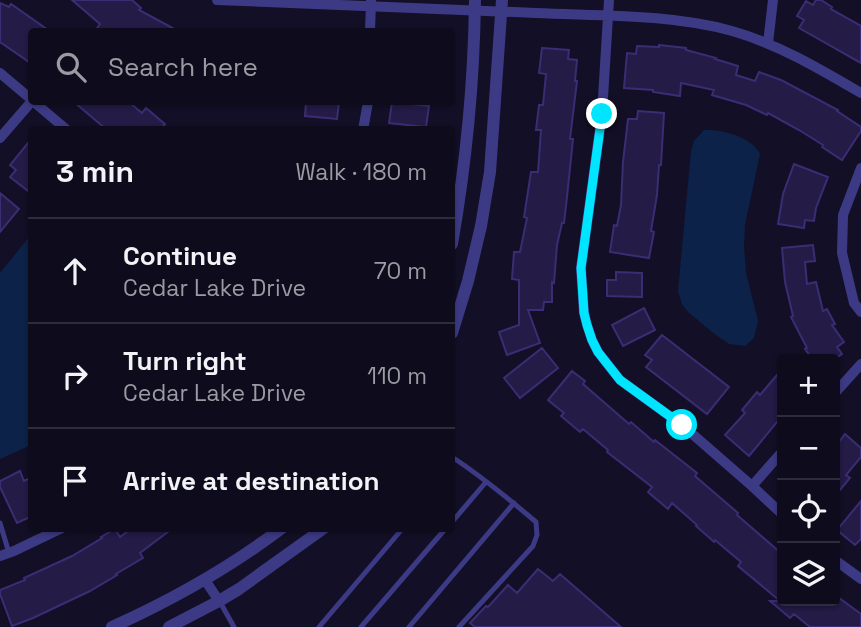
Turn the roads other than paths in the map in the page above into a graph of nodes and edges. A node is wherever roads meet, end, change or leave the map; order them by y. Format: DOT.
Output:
graph roads {
  1 [pos="217,0"];
  2 [pos="609,0"];
  3 [pos="773,0"];
  4 [pos="371,3"];
  5 [pos="475,5"];
  6 [pos="502,6"];
  7 [pos="608,16"];
  8 [pos="370,28"];
  9 [pos="768,43"];
  10 [pos="0,73"];
  11 [pos="861,93"];
  12 [pos="28,98"];
  13 [pos="29,105"];
  14 [pos="37,105"];
  15 [pos="367,105"];
  16 [pos="62,126"];
  17 [pos="364,126"];
  18 [pos="0,138"];
  19 [pos="861,168"];
  20 [pos="455,227"];
  21 [pos="861,312"];
  22 [pos="455,323"];
  23 [pos="861,364"];
  24 [pos="840,387"];
  25 [pos="777,458"];
  26 [pos="455,459"];
  27 [pos="486,482"];
  28 [pos="752,486"];
  29 [pos="514,503"];
  30 [pos="777,509"];
  31 [pos="455,518"];
  32 [pos="0,523"];
  33 [pos="53,532"];
  34 [pos="276,532"];
  35 [pos="318,532"];
  36 [pos="400,532"];
  37 [pos="443,532"];
  38 [pos="5,554"];
  39 [pos="840,564"];
  40 [pos="861,579"];
  41 [pos="205,580"];
  42 [pos="219,601"];
  43 [pos="112,627"];
  44 [pos="169,627"];
  45 [pos="234,627"];
  46 [pos="319,627"];
  47 [pos="361,627"];
  48 [pos="409,627"];
  49 [pos="459,627"];
  1 -- 4 [label="street"];
  2 -- 7 [label="street"];
  3 -- 9 [label="street"];
  4 -- 5 [label="street"];
  4 -- 8 [label="street"];
  5 -- 6 [label="street"];
  5 -- 20 [label="street"];
  6 -- 7 [label="street"];
  6 -- 22 [label="street"];
  7 -- 9 [label="street"];
  7 -- 28 [label="street"];
  9 -- 11 [label="street"];
  10 -- 12 [label="street"];
  13 -- 18 [label="street"];
  14 -- 16 [label="street"];
  15 -- 17 [label="street"];
  19 -- 21 [label="street"];
  23 -- 24 [label="street"];
  25 -- 28 [label="street"];
  26 -- 27 [label="lane"];
  27 -- 29 [label="lane"];
  27 -- 31 [label="lane"];
  28 -- 30 [label="street"];
  29 -- 48 [label="lane"];
  29 -- 49 [label="lane"];
  32 -- 38 [label="lane"];
  33 -- 38 [label="street"];
  34 -- 41 [label="street"];
  35 -- 42 [label="street"];
  36 -- 46 [label="lane"];
  37 -- 47 [label="lane"];
  39 -- 40 [label="street"];
  41 -- 42 [label="street"];
  41 -- 43 [label="street"];
  42 -- 44 [label="street"];
  42 -- 45 [label="lane"];
}
